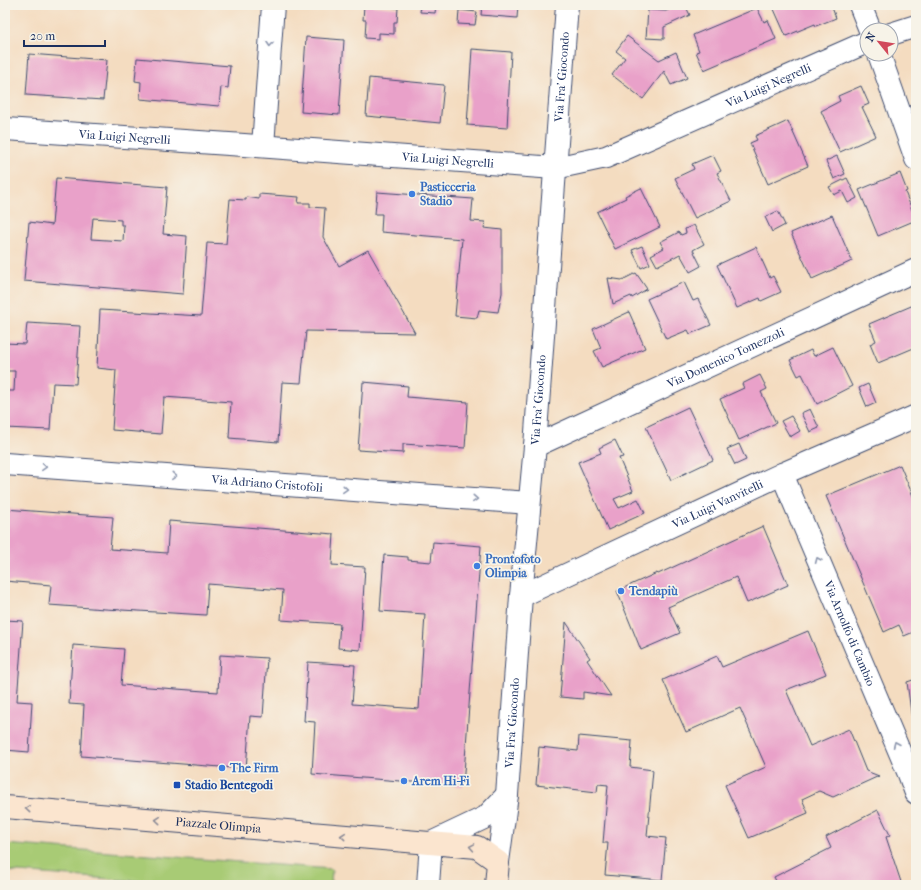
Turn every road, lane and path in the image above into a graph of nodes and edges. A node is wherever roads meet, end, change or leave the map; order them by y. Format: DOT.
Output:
graph roads {
  1 [pos="273,5"];
  2 [pos="566,5"];
  3 [pos="860,5"];
  4 [pos="867,22"];
  5 [pos="916,26"];
  6 [pos="899,31"];
  7 [pos="859,46"];
  8 [pos="883,62"];
  9 [pos="5,129"];
  10 [pos="262,146"];
  11 [pos="916,159"];
  12 [pos="555,168"];
  13 [pos="916,270"];
  14 [pos="916,416"];
  15 [pos="535,446"];
  16 [pos="5,464"];
  17 [pos="782,474"];
  18 [pos="529,503"];
  19 [pos="521,596"];
  20 [pos="916,793"];
  21 [pos="507,795"];
  22 [pos="5,807"];
  23 [pos="430,843"];
  24 [pos="498,862"];
  25 [pos="428,885"];
  26 [pos="496,885"];
  1 -- 10 [label="street, one-way"];
  2 -- 12 [label="street, Via Fra' Giocondo"];
  3 -- 4 [label="street"];
  5 -- 6 [label="street"];
  7 -- 12 [label="street, Via Luigi Negrelli"];
  8 -- 11 [label="street"];
  9 -- 10 [label="street, Via Luigi Negrelli"];
  10 -- 12 [label="street, Via Luigi Negrelli"];
  12 -- 15 [label="street, Via Fra' Giocondo"];
  13 -- 15 [label="street, Via Domenico Tomezzoli"];
  14 -- 17 [label="street, Via Luigi Vanvitelli"];
  15 -- 18 [label="street, Via Fra' Giocondo"];
  16 -- 18 [label="street, Via Adriano Cristofoli, one-way"];
  17 -- 19 [label="street, Via Luigi Vanvitelli"];
  20 -- 17 [label="street, Via Arnolfo di Cambio, one-way"];
  18 -- 19 [label="street, Via Fra' Giocondo"];
  19 -- 21 [label="street, Via Fra' Giocondo"];
  21 -- 23 [label="street, Piazzale Olimpia"];
  21 -- 24 [label="street"];
  23 -- 22 [label="street, Piazzale Olimpia, one-way"];
  24 -- 23 [label="street, Piazzale Olimpia, one-way"];
  23 -- 25 [label="street"];
  24 -- 26 [label="street"];
}
